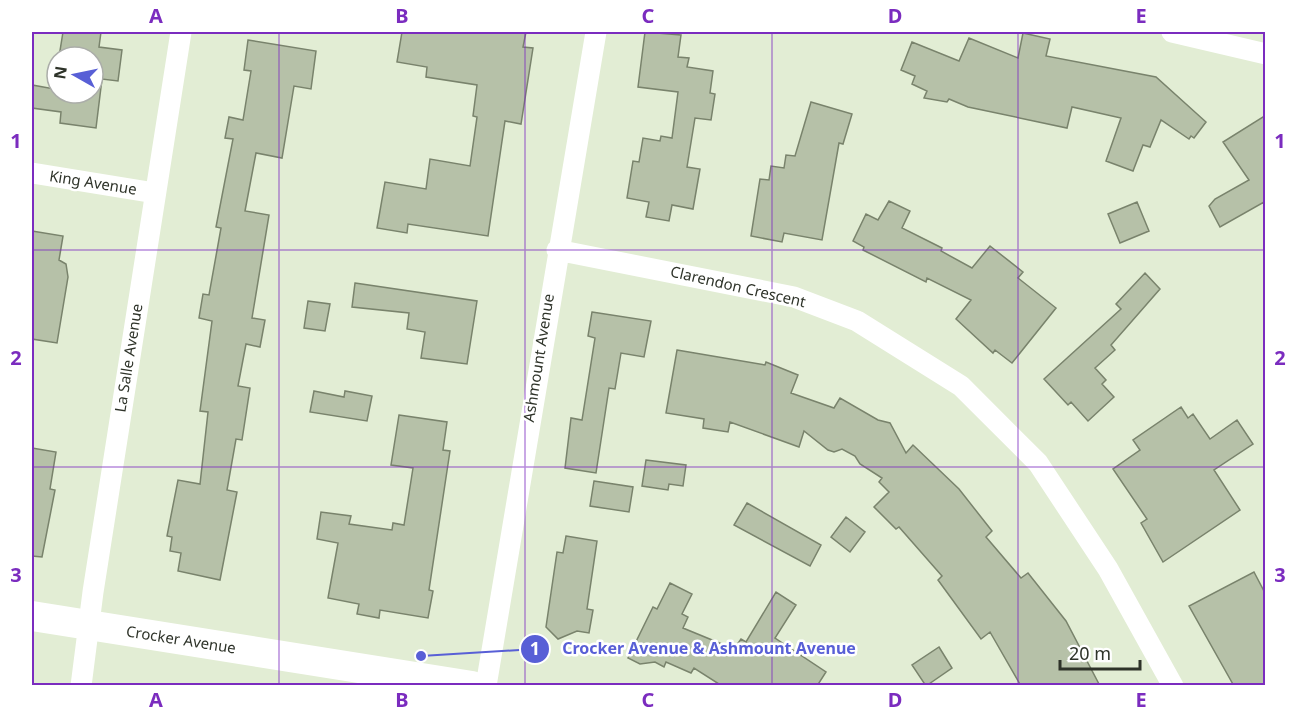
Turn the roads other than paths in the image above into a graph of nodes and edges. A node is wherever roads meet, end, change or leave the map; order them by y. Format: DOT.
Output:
graph roads {
  1 [pos="181,32"];
  2 [pos="596,32"];
  3 [pos="1172,32"];
  4 [pos="1266,54"];
  5 [pos="32,173"];
  6 [pos="155,192"];
  7 [pos="557,250"];
  8 [pos="32,616"];
  9 [pos="89,626"];
  10 [pos="81,686"];
  11 [pos="472,686"];
  12 [pos="486,686"];
  13 [pos="1173,686"];
  1 -- 6 [label="street, La Salle Avenue"];
  2 -- 7 [label="street, Ashmount Avenue"];
  3 -- 4 [label="street"];
  5 -- 6 [label="street, King Avenue"];
  6 -- 9 [label="street, La Salle Avenue"];
  7 -- 12 [label="street, Ashmount Avenue"];
  7 -- 13 [label="street, Clarendon Crescent"];
  8 -- 9 [label="street, Crocker Avenue"];
  9 -- 10 [label="street, La Salle Avenue"];
  9 -- 11 [label="street, Crocker Avenue"];
}
